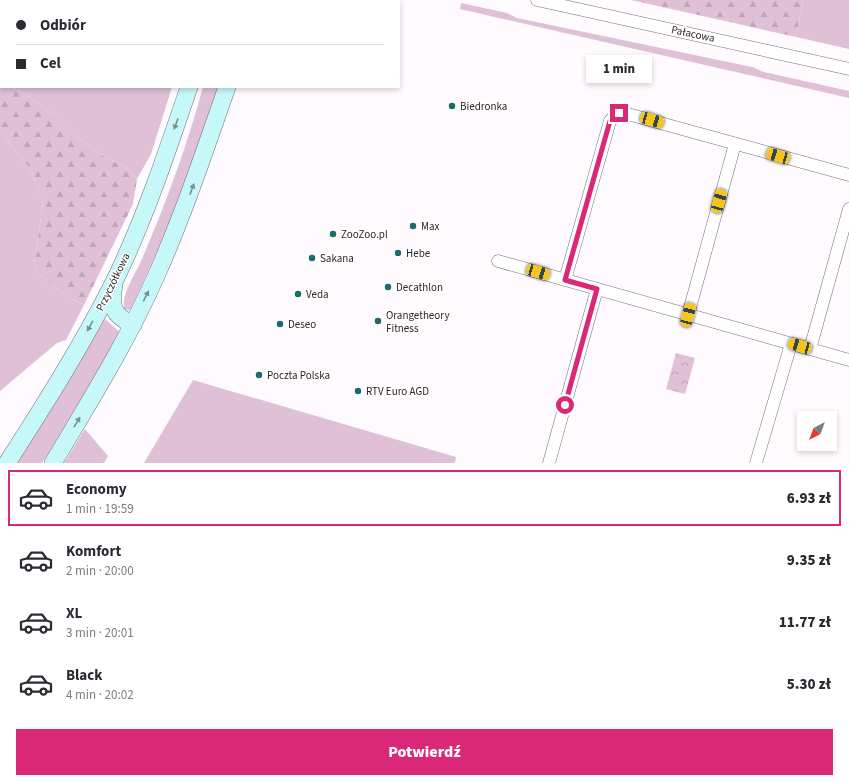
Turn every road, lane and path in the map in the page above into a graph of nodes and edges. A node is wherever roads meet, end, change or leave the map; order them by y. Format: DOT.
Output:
graph roads {
  1 [pos="537,0"];
  2 [pos="849,68"];
  3 [pos="189,88"];
  4 [pos="227,88"];
  5 [pos="735,144"];
  6 [pos="849,176"];
  7 [pos="849,209"];
  8 [pos="498,261"];
  9 [pos="115,279"];
  10 [pos="565,280"];
  11 [pos="597,289"];
  12 [pos="688,315"];
  13 [pos="133,325"];
  14 [pos="791,344"];
  15 [pos="810,349"];
  16 [pos="849,360"];
  17 [pos="6,463"];
  18 [pos="53,463"];
  19 [pos="549,463"];
  20 [pos="756,463"];
  1 -- 2 [label="street, Pałacowa"];
  3 -- 9 [label="main road, Przyczółkowa, one-way"];
  13 -- 4 [label="main road, one-way"];
  5 -- 6 [label="street"];
  5 -- 10 [label="street"];
  5 -- 12 [label="street"];
  7 -- 15 [label="street"];
  8 -- 10 [label="street"];
  9 -- 13 [label="main road"];
  9 -- 17 [label="main road, Przyczółkowa, one-way"];
  10 -- 11 [label="street"];
  11 -- 12 [label="street"];
  11 -- 19 [label="street"];
  12 -- 14 [label="street"];
  18 -- 13 [label="main road, one-way"];
  14 -- 15 [label="street"];
  14 -- 20 [label="street"];
  15 -- 16 [label="street"];
}
